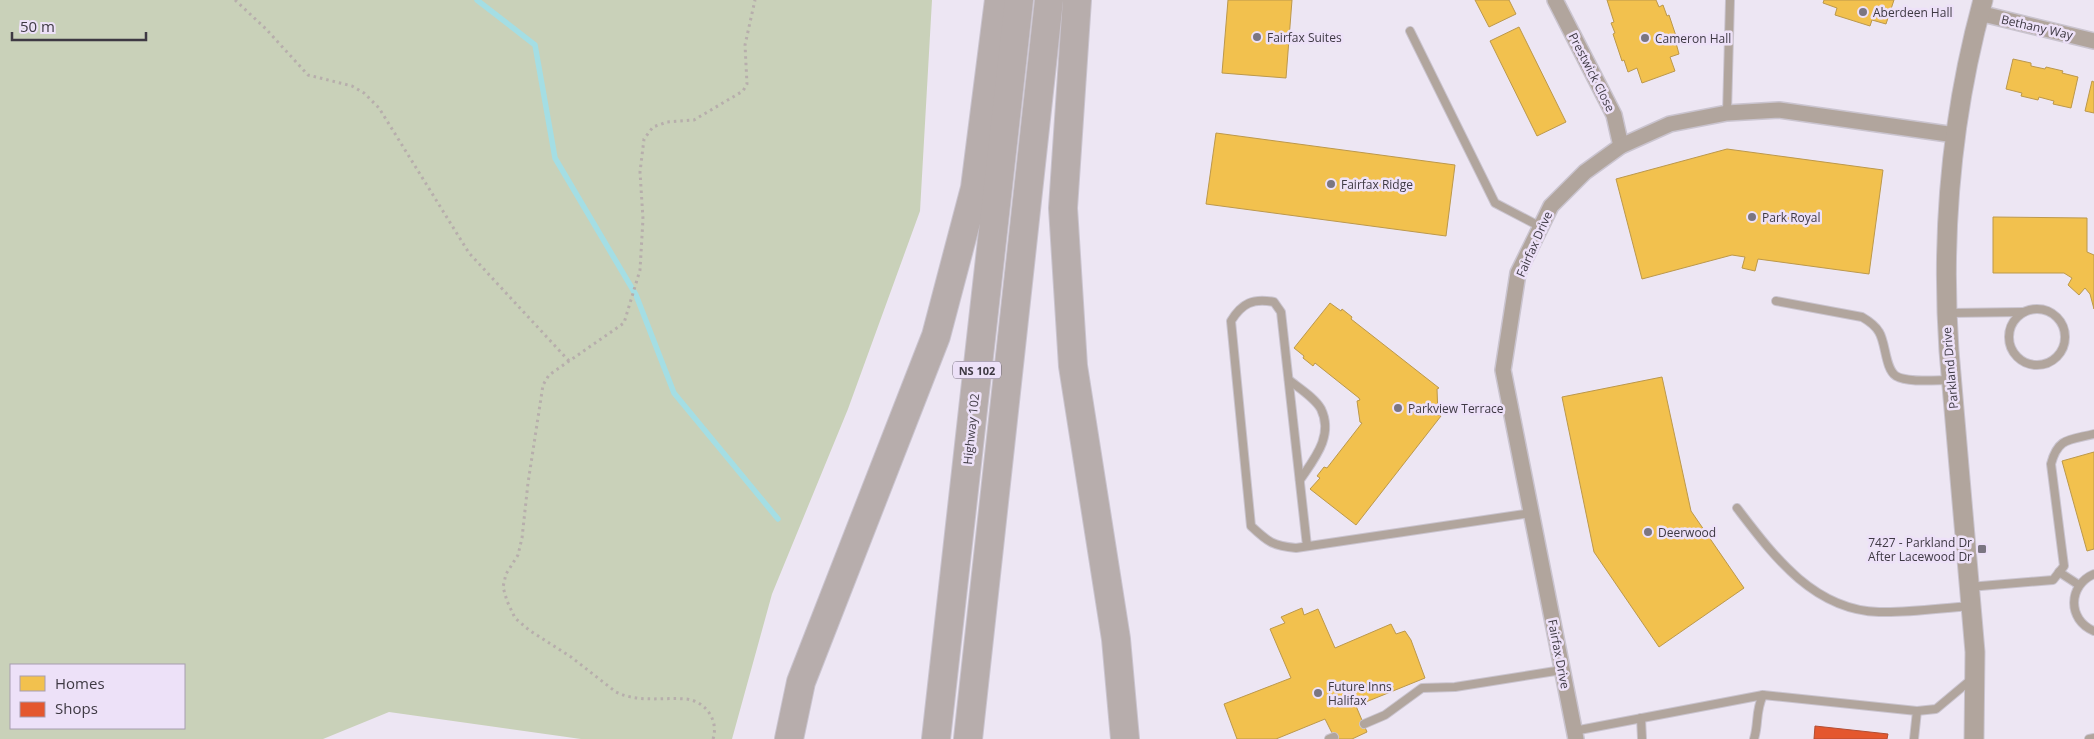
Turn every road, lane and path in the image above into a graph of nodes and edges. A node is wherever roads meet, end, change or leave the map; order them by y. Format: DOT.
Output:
graph roads {
  1 [pos="235,0"];
  2 [pos="755,0"];
  3 [pos="999,0"];
  4 [pos="1019,0"];
  5 [pos="1050,0"];
  6 [pos="1077,0"];
  7 [pos="1555,0"];
  8 [pos="1730,0"];
  9 [pos="1981,7"];
  10 [pos="1410,31"];
  11 [pos="2094,41"];
  12 [pos="1727,113"];
  13 [pos="1955,135"];
  14 [pos="1622,146"];
  15 [pos="1541,227"];
  16 [pos="1776,301"];
  17 [pos="2024,312"];
  18 [pos="1946,313"];
  19 [pos="569,360"];
  20 [pos="1289,380"];
  21 [pos="1951,380"];
  22 [pos="2094,434"];
  23 [pos="1300,480"];
  24 [pos="1737,508"];
  25 [pos="1531,513"];
  26 [pos="1307,546"];
  27 [pos="2059,572"];
  28 [pos="2094,574"];
  29 [pos="2079,585"];
  30 [pos="1970,587"];
  31 [pos="1971,606"];
  32 [pos="2094,631"];
  33 [pos="1562,670"];
  34 [pos="1974,677"];
  35 [pos="1763,695"];
  36 [pos="1917,711"];
  37 [pos="1641,718"];
  38 [pos="1364,724"];
  39 [pos="787,732"];
  40 [pos="1575,735"];
  41 [pos="2094,738"];
  42 [pos="713,739"];
  43 [pos="936,739"];
  44 [pos="968,739"];
  45 [pos="1125,739"];
  46 [pos="1642,739"];
  47 [pos="1754,739"];
  48 [pos="1914,739"];
  49 [pos="1974,739"];
  50 [pos="2090,739"];
  1 -- 19 [label="path"];
  2 -- 19 [label="path"];
  3 -- 39 [label="highway"];
  4 -- 43 [label="highway, Highway 102 / NS 102"];
  5 -- 44 [label="highway, NS 102"];
  6 -- 45 [label="highway"];
  7 -- 14 [label="street, Prestwick Close"];
  8 -- 12 [label="lane"];
  9 -- 11 [label="street, Bethany Way"];
  9 -- 13 [label="street, Parkland Drive"];
  10 -- 15 [label="lane"];
  12 -- 13 [label="street, Fairfax Drive"];
  12 -- 14 [label="street, Fairfax Drive"];
  13 -- 18 [label="street, Parkland Drive"];
  14 -- 15 [label="street, Fairfax Drive"];
  15 -- 25 [label="street, Fairfax Drive"];
  16 -- 21 [label="lane"];
  17 -- 17 [label="lane"];
  17 -- 18 [label="lane"];
  18 -- 21 [label="street, Parkland Drive"];
  19 -- 42 [label="path"];
  20 -- 23 [label="lane"];
  20 -- 23 [label="lane"];
  20 -- 26 [label="lane"];
  21 -- 30 [label="street, Parkland Drive"];
  22 -- 27 [label="lane"];
  23 -- 26 [label="lane"];
  24 -- 31 [label="lane"];
  25 -- 26 [label="lane"];
  25 -- 33 [label="street, Fairfax Drive"];
  27 -- 29 [label="lane"];
  27 -- 30 [label="lane"];
  28 -- 29 [label="lane"];
  29 -- 32 [label="lane"];
  30 -- 31 [label="street, Parkland Drive"];
  31 -- 34 [label="street, Parkland Drive"];
  33 -- 38 [label="lane"];
  33 -- 40 [label="street, Fairfax Drive"];
  34 -- 36 [label="lane"];
  34 -- 49 [label="street, Parkland Drive"];
  35 -- 36 [label="lane"];
  35 -- 37 [label="lane"];
  35 -- 47 [label="lane"];
  36 -- 48 [label="lane"];
  37 -- 40 [label="lane"];
  37 -- 46 [label="lane"];
  41 -- 50 [label="lane"];
}
